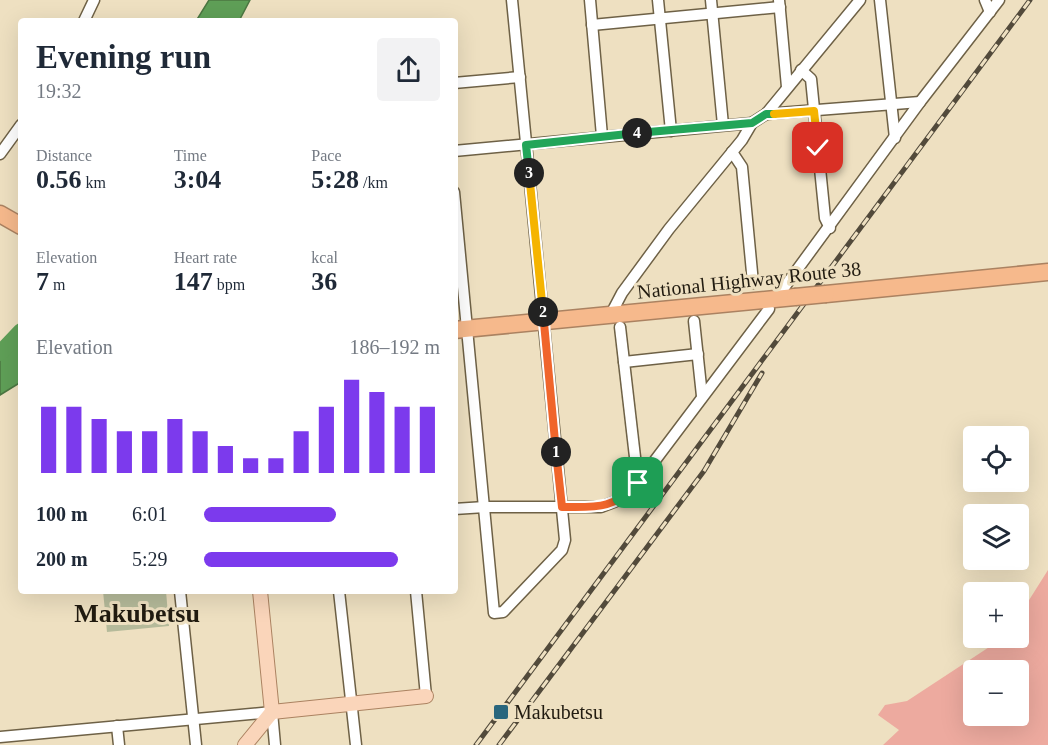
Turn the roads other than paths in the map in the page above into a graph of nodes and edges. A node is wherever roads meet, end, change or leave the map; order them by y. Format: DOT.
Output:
graph roads {
  1 [pos="94,0"];
  2 [pos="512,0"];
  3 [pos="590,0"];
  4 [pos="658,0"];
  5 [pos="711,0"];
  6 [pos="880,0"];
  7 [pos="985,0"];
  8 [pos="999,0"];
  9 [pos="854,2"];
  10 [pos="779,4"];
  11 [pos="990,12"];
  12 [pos="713,14"];
  13 [pos="85,18"];
  14 [pos="660,19"];
  15 [pos="592,25"];
  16 [pos="801,70"];
  17 [pos="520,77"];
  18 [pos="458,83"];
  19 [pos="787,87"];
  20 [pos="920,102"];
  21 [pos="891,104"];
  22 [pos="814,111"];
  23 [pos="766,114"];
  24 [pos="752,123"];
  25 [pos="723,125"];
  26 [pos="18,129"];
  27 [pos="671,131"];
  28 [pos="602,136"];
  29 [pos="895,138"];
  30 [pos="526,145"];
  31 [pos="458,151"];
  32 [pos="732,152"];
  33 [pos="0,154"];
  34 [pos="0,214"];
  35 [pos="18,224"];
  36 [pos="830,228"];
  37 [pos="458,270"];
  38 [pos="1048,272"];
  39 [pos="753,283"];
  40 [pos="789,293"];
  41 [pos="769,309"];
  42 [pos="615,321"];
  43 [pos="694,321"];
  44 [pos="544,322"];
  45 [pos="461,329"];
  46 [pos="698,354"];
  47 [pos="624,362"];
  48 [pos="702,396"];
  49 [pos="638,483"];
  50 [pos="485,507"];
  51 [pos="562,507"];
  52 [pos="458,509"];
  53 [pos="180,594"];
  54 [pos="260,594"];
  55 [pos="339,594"];
  56 [pos="416,594"];
  57 [pos="426,696"];
  58 [pos="351,704"];
  59 [pos="272,712"];
  60 [pos="192,719"];
  61 [pos="117,726"];
  62 [pos="0,737"];
  63 [pos="41,739"];
  64 [pos="119,745"];
  65 [pos="196,745"];
  66 [pos="245,745"];
  67 [pos="275,745"];
  68 [pos="356,745"];
  1 -- 13 [label="street"];
  2 -- 17 [label="street"];
  3 -- 15 [label="street"];
  4 -- 14 [label="street"];
  5 -- 12 [label="street"];
  6 -- 21 [label="street"];
  7 -- 11 [label="street"];
  8 -- 11 [label="street"];
  9 -- 16 [label="street"];
  10 -- 12 [label="street"];
  10 -- 19 [label="street"];
  11 -- 20 [label="street"];
  12 -- 14 [label="street"];
  12 -- 25 [label="street"];
  14 -- 15 [label="street"];
  14 -- 27 [label="street"];
  15 -- 28 [label="street"];
  16 -- 19 [label="street"];
  16 -- 22 [label="street"];
  17 -- 18 [label="street"];
  17 -- 30 [label="street"];
  19 -- 23 [label="street"];
  20 -- 21 [label="street"];
  20 -- 29 [label="street"];
  21 -- 22 [label="street"];
  21 -- 29 [label="street"];
  22 -- 23 [label="street"];
  22 -- 36 [label="street"];
  23 -- 24 [label="street"];
  24 -- 25 [label="street"];
  24 -- 32 [label="street"];
  25 -- 27 [label="street"];
  26 -- 33 [label="street"];
  27 -- 28 [label="street"];
  28 -- 30 [label="street"];
  29 -- 36 [label="street"];
  30 -- 31 [label="street"];
  30 -- 44 [label="street"];
  32 -- 39 [label="street"];
  32 -- 42 [label="street"];
  34 -- 35 [label="highway"];
  36 -- 40 [label="street"];
  37 -- 45 [label="street"];
  38 -- 40 [label="highway, National Highway Route 38, bridge"];
  40 -- 42 [label="highway, National Highway Route 38"];
  41 -- 48 [label="street"];
  42 -- 44 [label="highway, National Highway Route 38"];
  42 -- 47 [label="street"];
  43 -- 46 [label="street"];
  44 -- 45 [label="highway, National Highway Route 38"];
  44 -- 51 [label="street"];
  45 -- 50 [label="street"];
  46 -- 47 [label="street"];
  46 -- 48 [label="street"];
  47 -- 49 [label="street"];
  48 -- 49 [label="street"];
  49 -- 51 [label="street"];
  50 -- 51 [label="street"];
  50 -- 51 [label="street"];
  50 -- 52 [label="street"];
  53 -- 60 [label="street"];
  54 -- 59 [label="main road"];
  55 -- 58 [label="street"];
  56 -- 57 [label="street"];
  57 -- 58 [label="main road"];
  58 -- 59 [label="main road"];
  58 -- 68 [label="street"];
  59 -- 60 [label="street"];
  59 -- 66 [label="main road"];
  59 -- 67 [label="street"];
  60 -- 61 [label="street"];
  60 -- 65 [label="street"];
  61 -- 63 [label="street"];
  61 -- 64 [label="street"];
  62 -- 63 [label="street"];
}
